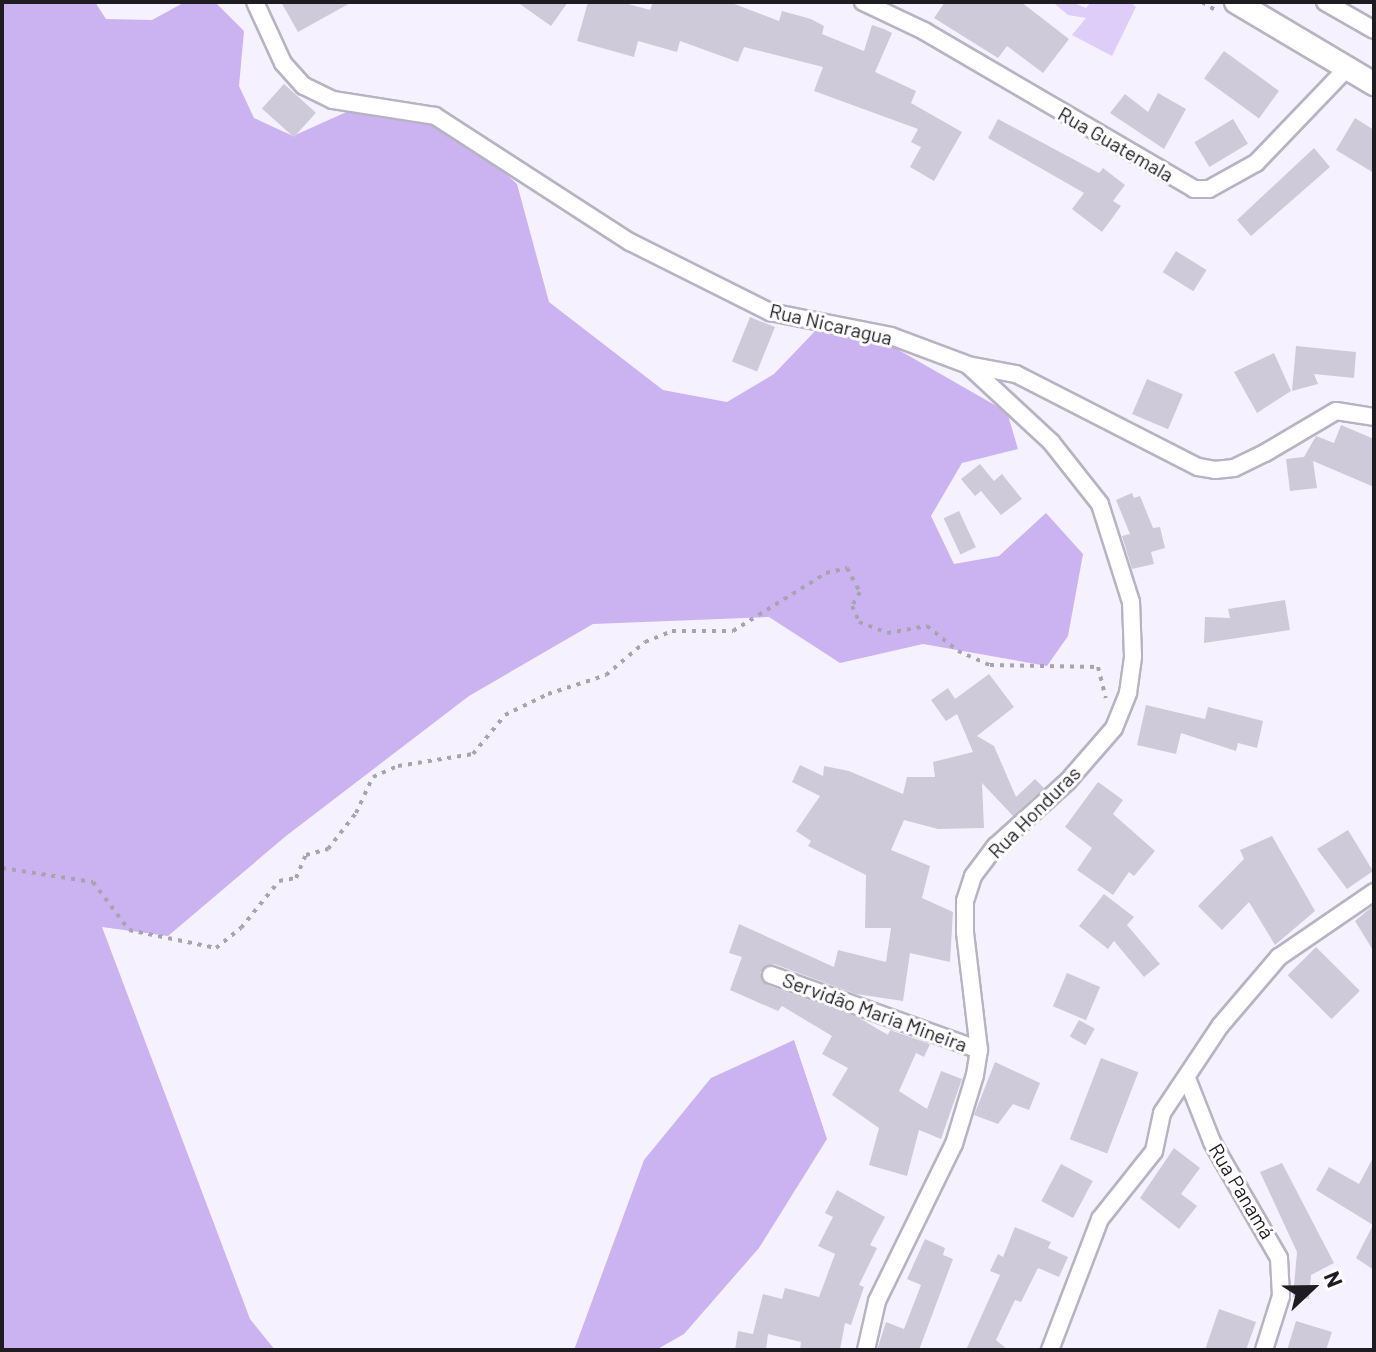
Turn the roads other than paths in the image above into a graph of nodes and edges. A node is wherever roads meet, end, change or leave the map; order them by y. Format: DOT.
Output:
graph roads {
  1 [pos="255,2"];
  2 [pos="863,2"];
  3 [pos="1236,2"];
  4 [pos="1325,2"];
  5 [pos="1374,30"];
  6 [pos="1347,68"];
  7 [pos="1374,84"];
  8 [pos="968,365"];
  9 [pos="1374,417"];
  10 [pos="1374,892"];
  11 [pos="771,975"];
  12 [pos="979,1050"];
  13 [pos="1188,1081"];
  14 [pos="866,1350"];
  15 [pos="1050,1350"];
  16 [pos="1264,1350"];
  1 -- 8 [label="street, Rua Nicaragua"];
  2 -- 6 [label="street, Rua Guatemala"];
  3 -- 6 [label="main road"];
  4 -- 5 [label="street"];
  6 -- 7 [label="main road"];
  8 -- 9 [label="street, Rua Nicaragua"];
  8 -- 12 [label="street, Rua Honduras"];
  10 -- 13 [label="street"];
  11 -- 12 [label="street, Servidão Maria Mineira"];
  12 -- 14 [label="street, Rua Honduras"];
  13 -- 15 [label="street"];
  13 -- 16 [label="street, Rua Panamá"];
}
